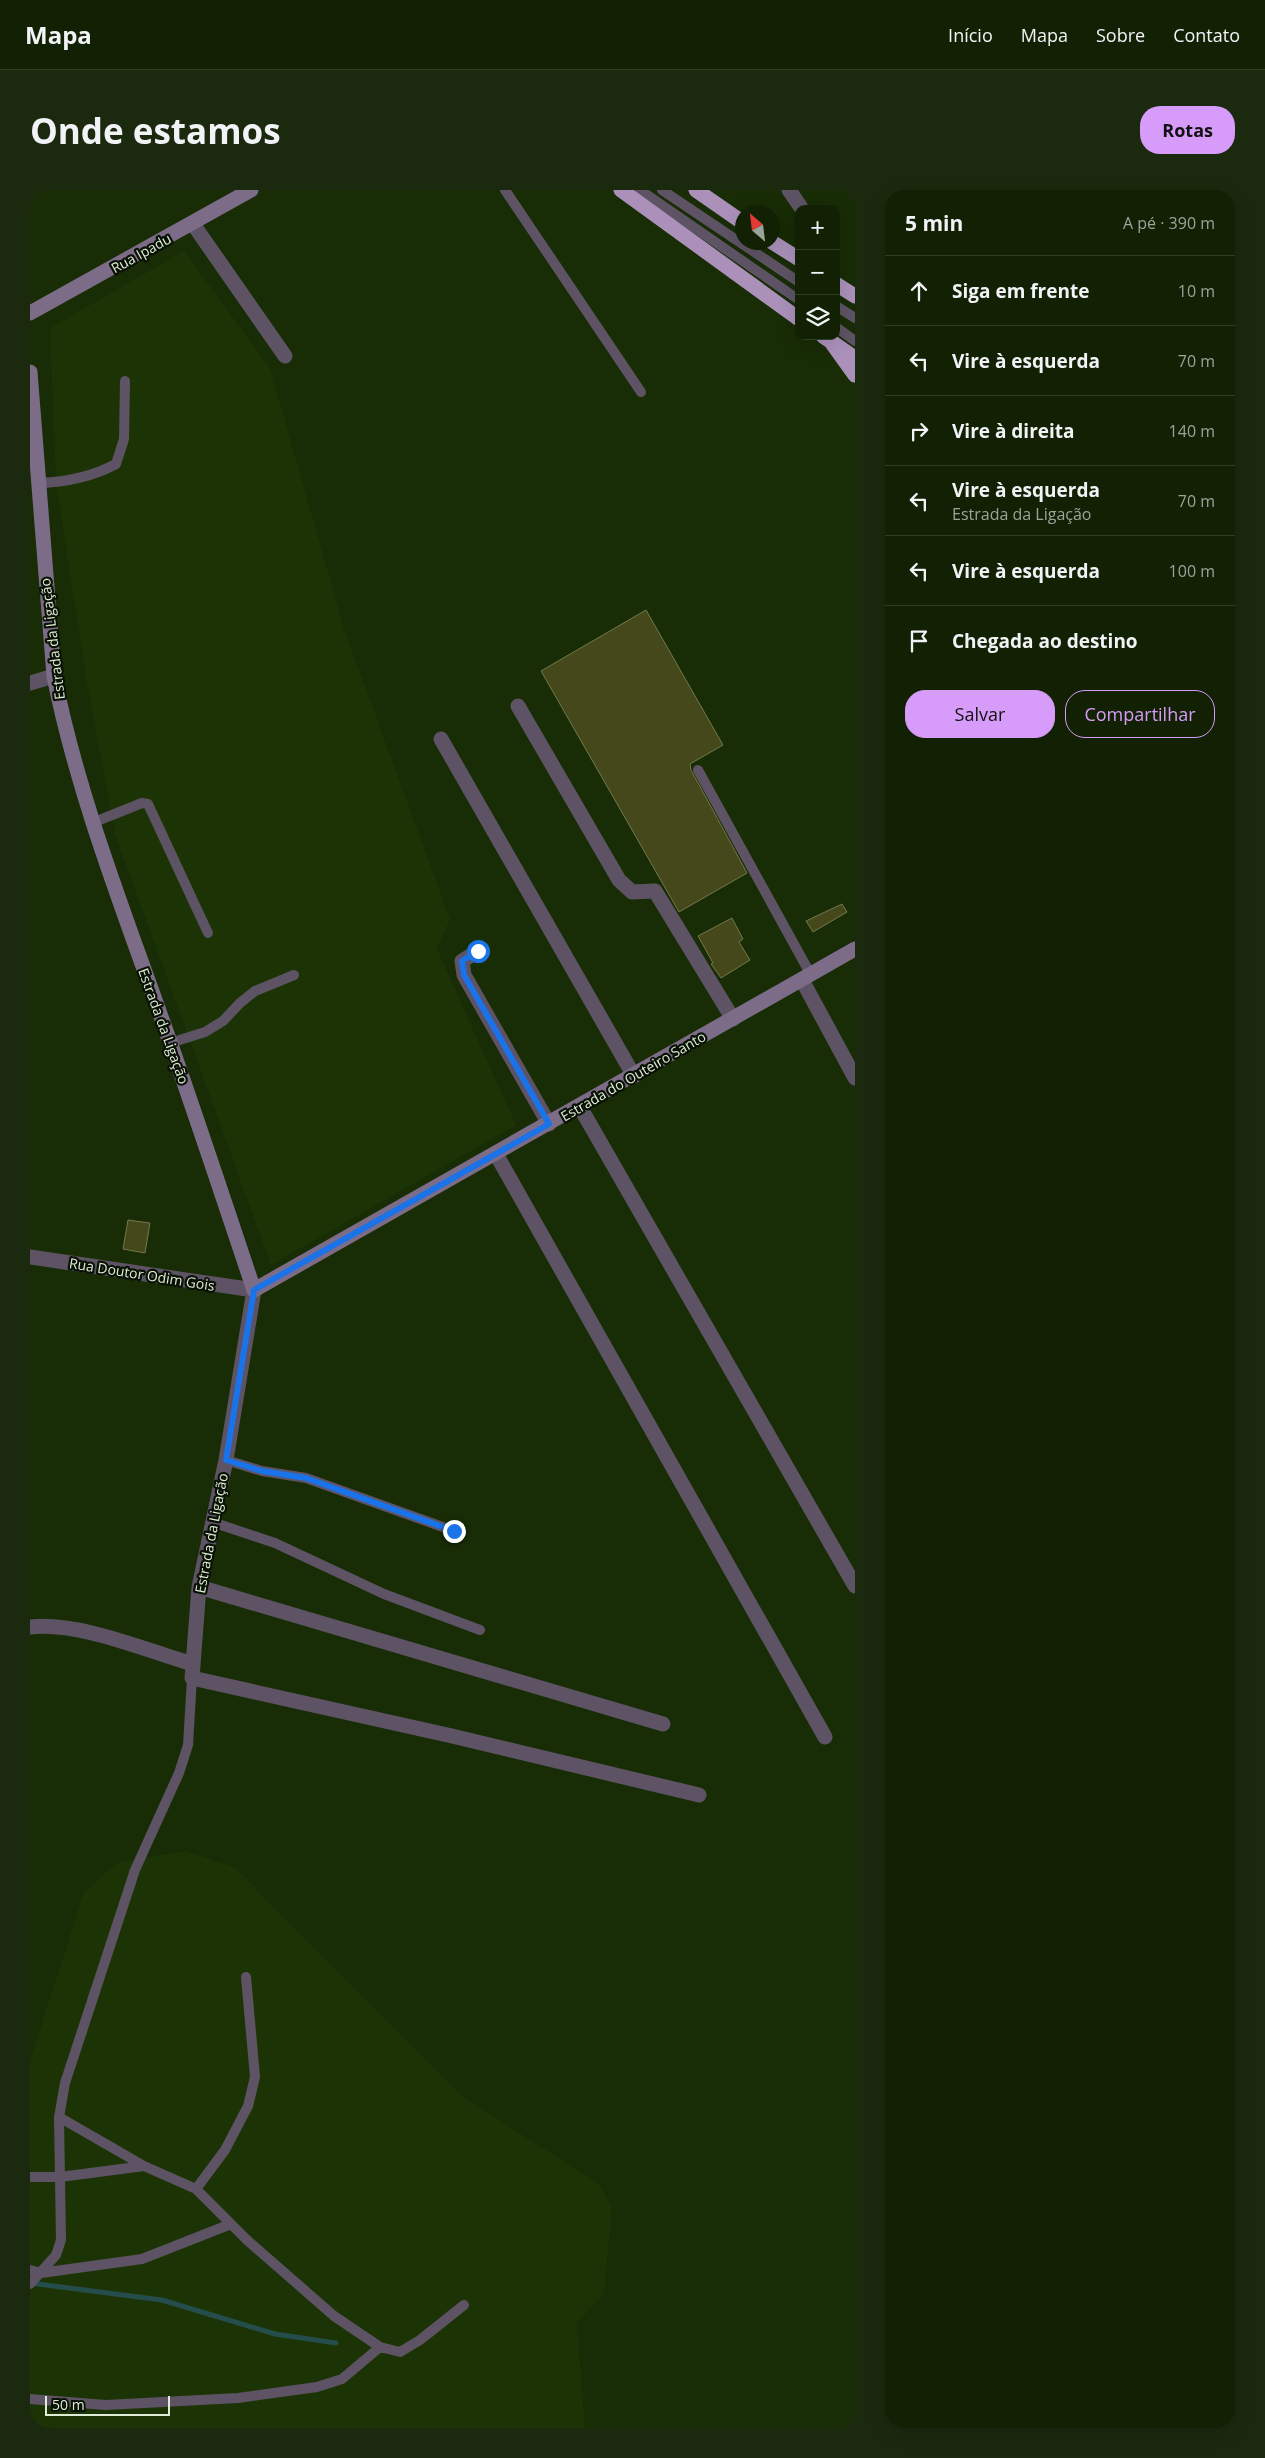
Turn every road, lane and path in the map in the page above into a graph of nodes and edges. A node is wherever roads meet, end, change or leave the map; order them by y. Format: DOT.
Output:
graph roads {
  1 [pos="250,190"];
  2 [pos="505,190"];
  3 [pos="621,190"];
  4 [pos="640,190"];
  5 [pos="662,190"];
  6 [pos="696,190"];
  7 [pos="790,190"];
  8 [pos="799,205"];
  9 [pos="735,217"];
  10 [pos="193,224"];
  11 [pos="780,247"];
  12 [pos="795,256"];
  13 [pos="795,279"];
  14 [pos="840,287"];
  15 [pos="855,296"];
  16 [pos="795,297"];
  17 [pos="840,309"];
  18 [pos="30,313"];
  19 [pos="795,316"];
  20 [pos="855,318"];
  21 [pos="840,330"];
  22 [pos="827,340"];
  23 [pos="855,341"];
  24 [pos="285,356"];
  25 [pos="855,358"];
  26 [pos="30,372"];
  27 [pos="855,375"];
  28 [pos="124,382"];
  29 [pos="641,392"];
  30 [pos="31,400"];
  31 [pos="39,483"];
  32 [pos="54,676"];
  33 [pos="30,683"];
  34 [pos="518,706"];
  35 [pos="441,739"];
  36 [pos="698,770"];
  37 [pos="92,823"];
  38 [pos="208,933"];
  39 [pos="855,949"];
  40 [pos="478,951"];
  41 [pos="294,975"];
  42 [pos="806,978"];
  43 [pos="733,1019"];
  44 [pos="170,1044"];
  45 [pos="634,1076"];
  46 [pos="855,1078"];
  47 [pos="580,1107"];
  48 [pos="549,1124"];
  49 [pos="496,1154"];
  50 [pos="30,1257"];
  51 [pos="254,1290"];
  52 [pos="226,1460"];
  53 [pos="212,1522"];
  54 [pos="454,1531"];
  55 [pos="855,1586"];
  56 [pos="199,1587"];
  57 [pos="30,1627"];
  58 [pos="480,1630"];
  59 [pos="193,1671"];
  60 [pos="663,1724"];
  61 [pos="826,1737"];
  62 [pos="699,1795"];
  63 [pos="246,1977"];
  64 [pos="59,2117"];
  65 [pos="144,2166"];
  66 [pos="30,2177"];
  67 [pos="60,2177"];
  68 [pos="196,2189"];
  69 [pos="231,2224"];
  70 [pos="30,2270"];
  71 [pos="36,2279"];
  72 [pos="464,2304"];
  73 [pos="380,2347"];
  74 [pos="30,2399"];
  1 -- 10 [label="street, Rua Ipadu"];
  2 -- 29 [label="lane"];
  3 -- 19 [label="highway"];
  4 -- 16 [label="lane"];
  5 -- 13 [label="lane"];
  6 -- 9 [label="highway"];
  7 -- 8 [label="street"];
  10 -- 18 [label="street, Rua Ipadu"];
  10 -- 24 [label="street"];
  11 -- 12 [label="highway"];
  14 -- 15 [label="highway"];
  17 -- 20 [label="lane"];
  21 -- 23 [label="lane"];
  22 -- 25 [label="highway"];
  22 -- 27 [label="highway"];
  26 -- 30 [label="street, Estrada da Ligação"];
  28 -- 31 [label="lane"];
  30 -- 31 [label="street, Estrada da Ligação"];
  31 -- 32 [label="street, Estrada da Ligação"];
  32 -- 33 [label="street"];
  32 -- 37 [label="street, Estrada da Ligação"];
  34 -- 43 [label="street"];
  35 -- 45 [label="street"];
  36 -- 42 [label="lane"];
  37 -- 38 [label="lane"];
  37 -- 44 [label="street, Estrada da Ligação"];
  39 -- 42 [label="street, Estrada do Outeiro Santo"];
  40 -- 48 [label="street"];
  41 -- 44 [label="lane"];
  42 -- 43 [label="street, Estrada do Outeiro Santo"];
  42 -- 46 [label="street"];
  43 -- 45 [label="street, Estrada do Outeiro Santo"];
  44 -- 51 [label="street, Estrada da Ligação"];
  45 -- 47 [label="street, Estrada do Outeiro Santo"];
  47 -- 48 [label="street, Estrada do Outeiro Santo"];
  47 -- 55 [label="street"];
  48 -- 49 [label="street, Estrada do Outeiro Santo"];
  49 -- 51 [label="street, Estrada do Outeiro Santo"];
  49 -- 61 [label="street"];
  50 -- 51 [label="street, Rua Doutor Odim Gois"];
  51 -- 52 [label="street, Estrada da Ligação"];
  52 -- 53 [label="street, Estrada da Ligação"];
  52 -- 54 [label="lane"];
  53 -- 56 [label="street, Estrada da Ligação"];
  53 -- 58 [label="lane"];
  56 -- 59 [label="street, Estrada da Ligação"];
  56 -- 60 [label="street"];
  57 -- 59 [label="street"];
  59 -- 62 [label="street"];
  59 -- 64 [label="lane"];
  63 -- 68 [label="lane"];
  64 -- 65 [label="lane"];
  64 -- 67 [label="lane"];
  65 -- 67 [label="lane"];
  65 -- 68 [label="lane"];
  66 -- 67 [label="lane"];
  67 -- 71 [label="lane"];
  68 -- 69 [label="lane"];
  69 -- 71 [label="lane"];
  69 -- 73 [label="lane"];
  70 -- 71 [label="lane"];
  72 -- 73 [label="lane"];
  73 -- 74 [label="lane"];
}
